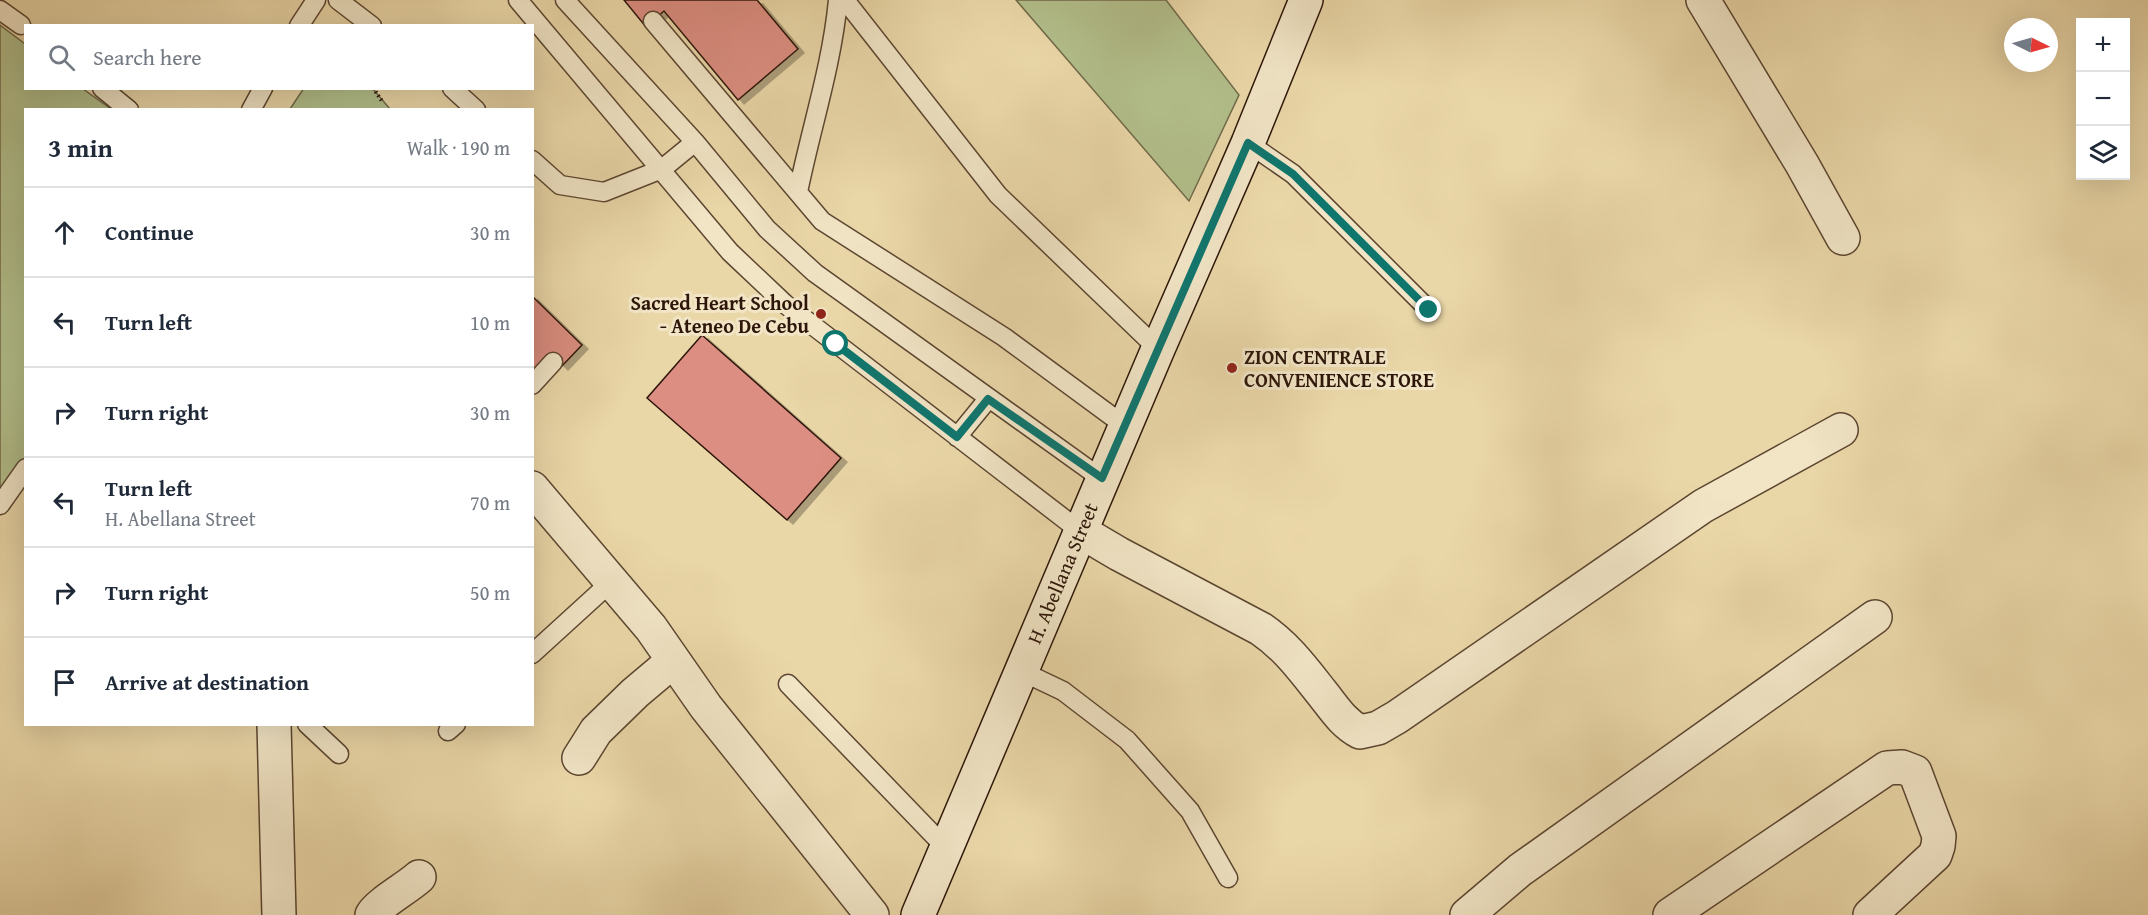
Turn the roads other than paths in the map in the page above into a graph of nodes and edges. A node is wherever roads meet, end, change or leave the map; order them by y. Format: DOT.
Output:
graph roads {
  1 [pos="316,0"];
  2 [pos="338,0"];
  3 [pos="518,0"];
  4 [pos="565,0"];
  5 [pos="838,0"];
  6 [pos="845,0"];
  7 [pos="1306,0"];
  8 [pos="1703,0"];
  9 [pos="0,10"];
  10 [pos="653,21"];
  11 [pos="300,24"];
  12 [pos="369,24"];
  13 [pos="21,25"];
  14 [pos="104,90"];
  15 [pos="262,90"];
  16 [pos="454,90"];
  17 [pos="127,108"];
  18 [pos="252,108"];
  19 [pos="474,108"];
  20 [pos="695,142"];
  21 [pos="1248,143"];
  22 [pos="534,162"];
  23 [pos="662,169"];
  24 [pos="798,192"];
  25 [pos="1843,238"];
  26 [pos="1429,310"];
  27 [pos="1158,348"];
  28 [pos="553,362"];
  29 [pos="534,384"];
  30 [pos="988,399"];
  31 [pos="1125,426"];
  32 [pos="1841,430"];
  33 [pos="957,437"];
  34 [pos="24,471"];
  35 [pos="1102,478"];
  36 [pos="534,490"];
  37 [pos="0,505"];
  38 [pos="1080,531"];
  39 [pos="611,582"];
  40 [pos="1875,617"];
  41 [pos="534,652"];
  42 [pos="672,661"];
  43 [pos="1021,671"];
  44 [pos="788,684"];
  45 [pos="274,726"];
  46 [pos="310,726"];
  47 [pos="339,754"];
  48 [pos="579,758"];
  49 [pos="946,848"];
  50 [pos="419,876"];
  51 [pos="1228,878"];
  52 [pos="279,915"];
  53 [pos="372,915"];
  54 [pos="872,915"];
  55 [pos="918,915"];
  56 [pos="1467,915"];
  57 [pos="1670,915"];
  58 [pos="1870,915"];
  1 -- 11 [label="lane"];
  2 -- 12 [label="lane"];
  3 -- 23 [label="lane"];
  4 -- 20 [label="lane"];
  5 -- 24 [label="lane"];
  6 -- 27 [label="lane"];
  7 -- 21 [label="street, H. Abellana Street"];
  8 -- 25 [label="street"];
  9 -- 13 [label="lane"];
  10 -- 24 [label="lane"];
  14 -- 17 [label="lane"];
  15 -- 18 [label="lane"];
  16 -- 19 [label="lane"];
  20 -- 23 [label="lane"];
  20 -- 30 [label="lane"];
  21 -- 26 [label="lane"];
  21 -- 27 [label="street, H. Abellana Street"];
  22 -- 23 [label="lane"];
  23 -- 33 [label="lane"];
  24 -- 31 [label="lane"];
  27 -- 31 [label="street, H. Abellana Street"];
  28 -- 29 [label="lane"];
  30 -- 33 [label="lane"];
  30 -- 35 [label="lane"];
  31 -- 35 [label="street, H. Abellana Street"];
  32 -- 38 [label="street"];
  33 -- 38 [label="lane"];
  34 -- 37 [label="lane"];
  35 -- 38 [label="street, H. Abellana Street"];
  36 -- 39 [label="street"];
  38 -- 43 [label="street, H. Abellana Street"];
  39 -- 41 [label="lane"];
  39 -- 42 [label="street"];
  40 -- 56 [label="street"];
  42 -- 48 [label="street"];
  42 -- 54 [label="street"];
  43 -- 49 [label="street, H. Abellana Street"];
  43 -- 51 [label="lane"];
  44 -- 49 [label="lane"];
  45 -- 52 [label="street"];
  46 -- 47 [label="lane"];
  49 -- 55 [label="street, H. Abellana Street"];
  50 -- 53 [label="street"];
  57 -- 58 [label="street"];
}
